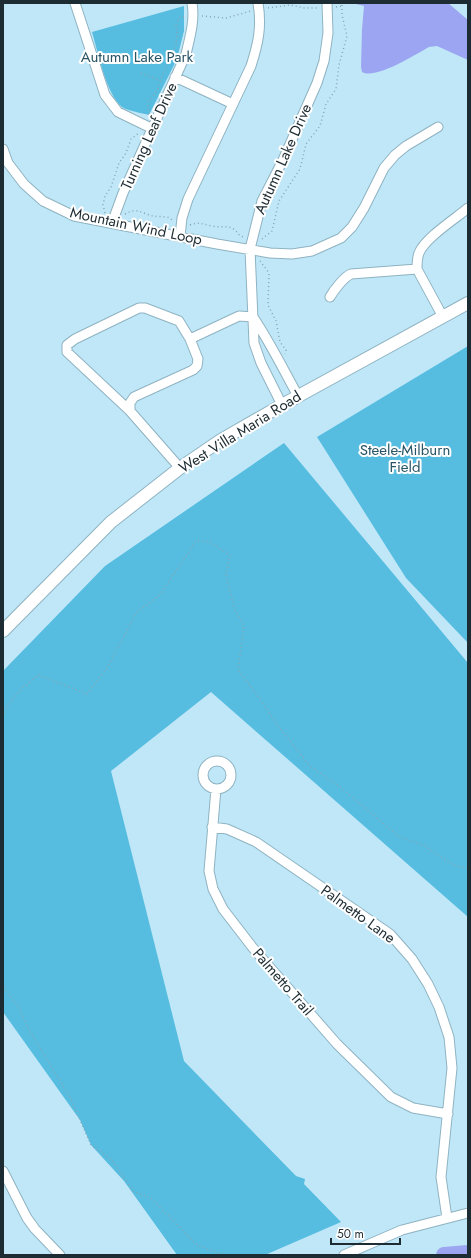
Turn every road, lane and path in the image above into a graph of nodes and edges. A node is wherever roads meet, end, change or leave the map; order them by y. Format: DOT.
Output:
graph roads {
  1 [pos="75,3"];
  2 [pos="192,3"];
  3 [pos="342,3"];
  4 [pos="328,5"];
  5 [pos="342,6"];
  6 [pos="258,7"];
  7 [pos="192,17"];
  8 [pos="141,73"];
  9 [pos="176,77"];
  10 [pos="161,81"];
  11 [pos="233,104"];
  12 [pos="149,127"];
  13 [pos="438,127"];
  14 [pos="3,149"];
  15 [pos="468,208"];
  16 [pos="113,219"];
  17 [pos="181,226"];
  18 [pos="180,236"];
  19 [pos="252,238"];
  20 [pos="250,249"];
  21 [pos="260,251"];
  22 [pos="417,269"];
  23 [pos="330,297"];
  24 [pos="468,303"];
  25 [pos="253,317"];
  26 [pos="443,317"];
  27 [pos="190,339"];
  28 [pos="278,360"];
  29 [pos="298,396"];
  30 [pos="282,405"];
  31 [pos="130,411"];
  32 [pos="180,468"];
  33 [pos="3,631"];
  34 [pos="3,717"];
  35 [pos="216,789"];
  36 [pos="212,827"];
  37 [pos="468,868"];
  38 [pos="3,983"];
  39 [pos="448,1114"];
  40 [pos="3,1171"];
  41 [pos="468,1213"];
  42 [pos="447,1218"];
  43 [pos="60,1255"];
  44 [pos="225,1255"];
  45 [pos="344,1255"];
  1 -- 12 [label="street"];
  2 -- 7 [label="street, Turning Leaf Drive"];
  3 -- 5 [label="path"];
  4 -- 5 [label="path"];
  4 -- 6 [label="path"];
  4 -- 19 [label="street, Autumn Lake Drive"];
  5 -- 19 [label="path"];
  6 -- 7 [label="path"];
  6 -- 11 [label="street"];
  7 -- 9 [label="street, Turning Leaf Drive"];
  7 -- 10 [label="path"];
  8 -- 10 [label="path"];
  9 -- 11 [label="street"];
  9 -- 12 [label="street, Turning Leaf Drive"];
  10 -- 12 [label="path"];
  11 -- 17 [label="street"];
  12 -- 16 [label="street, Turning Leaf Drive"];
  12 -- 16 [label="path"];
  13 -- 21 [label="street, Mountain Wind Loop"];
  14 -- 16 [label="street, Mountain Wind Loop"];
  15 -- 22 [label="street"];
  16 -- 17 [label="path"];
  16 -- 18 [label="street, Mountain Wind Loop"];
  17 -- 18 [label="street"];
  17 -- 19 [label="path"];
  18 -- 20 [label="street, Mountain Wind Loop"];
  19 -- 20 [label="street, Autumn Lake Drive"];
  20 -- 21 [label="street, Mountain Wind Loop"];
  20 -- 25 [label="street, Autumn Lake Drive"];
  21 -- 28 [label="path"];
  22 -- 23 [label="street"];
  22 -- 26 [label="street"];
  24 -- 26 [label="main road, West Villa Maria Road"];
  25 -- 27 [label="street"];
  25 -- 28 [label="street"];
  25 -- 30 [label="street, Autumn Lake Drive"];
  26 -- 29 [label="main road, West Villa Maria Road"];
  27 -- 31 [label="street"];
  27 -- 31 [label="street"];
  28 -- 29 [label="street"];
  29 -- 30 [label="main road, West Villa Maria Road"];
  30 -- 32 [label="main road, West Villa Maria Road"];
  31 -- 32 [label="street"];
  32 -- 33 [label="main road, West Villa Maria Road"];
  34 -- 37 [label="path"];
  35 -- 36 [label="street, Palmetto Trail"];
  36 -- 39 [label="street, Palmetto Trail"];
  36 -- 39 [label="street, Palmetto Lane"];
  38 -- 44 [label="path"];
  39 -- 42 [label="street, Palmetto Lane"];
  40 -- 43 [label="street"];
  41 -- 42 [label="street"];
  42 -- 45 [label="street"];
}
